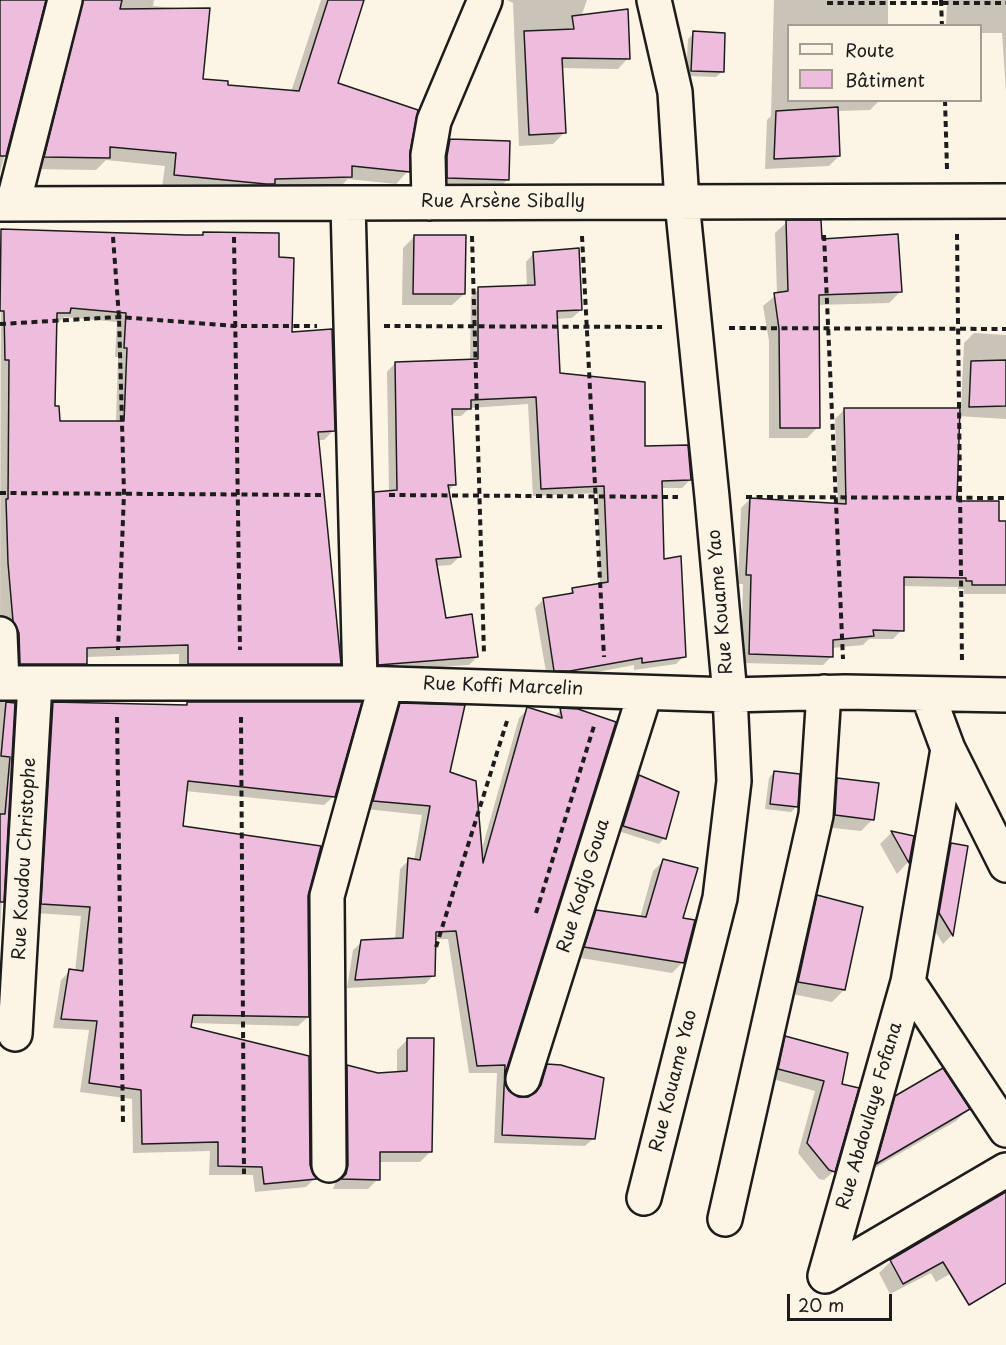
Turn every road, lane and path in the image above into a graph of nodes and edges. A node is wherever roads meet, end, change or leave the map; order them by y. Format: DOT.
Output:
graph roads {
  1 [pos="65,0"];
  2 [pos="485,0"];
  3 [pos="654,0"];
  4 [pos="941,1"];
  5 [pos="827,3"];
  6 [pos="1006,3"];
  7 [pos="942,24"];
  8 [pos="945,102"];
  9 [pos="823,201"];
  10 [pos="952,201"];
  11 [pos="1006,201"];
  12 [pos="471,202"];
  13 [pos="580,202"];
  14 [pos="682,202"];
  15 [pos="348,203"];
  16 [pos="429,203"];
  17 [pos="7,204"];
  18 [pos="111,204"];
  19 [pos="233,204"];
  20 [pos="119,317"];
  21 [pos="0,324"];
  22 [pos="235,326"];
  23 [pos="351,326"];
  24 [pos="475,326"];
  25 [pos="588,327"];
  26 [pos="695,328"];
  27 [pos="828,328"];
  28 [pos="958,329"];
  29 [pos="1006,329"];
  30 [pos="0,493"];
  31 [pos="124,493"];
  32 [pos="238,494"];
  33 [pos="356,495"];
  34 [pos="481,495"];
  35 [pos="597,496"];
  36 [pos="712,497"];
  37 [pos="835,497"];
  38 [pos="960,498"];
  39 [pos="1006,498"];
  40 [pos="0,634"];
  41 [pos="1,683"];
  42 [pos="36,683"];
  43 [pos="116,683"];
  44 [pos="373,683"];
  45 [pos="241,684"];
  46 [pos="485,687"];
  47 [pos="517,688"];
  48 [pos="605,690"];
  49 [pos="835,692"];
  50 [pos="645,693"];
  51 [pos="730,695"];
  52 [pos="928,695"];
  53 [pos="962,695"];
  54 [pos="1006,695"];
  55 [pos="948,749"];
  56 [pos="1006,865"];
  57 [pos="535,918"];
  58 [pos="436,947"];
  59 [pos="908,982"];
  60 [pos="15,1034"];
  61 [pos="523,1079"];
  62 [pos="123,1123"];
  63 [pos="1006,1130"];
  64 [pos="329,1165"];
  65 [pos="1006,1170"];
  66 [pos="244,1174"];
  67 [pos="645,1198"];
  68 [pos="725,1219"];
  1 -- 17 [label="street"];
  2 -- 16 [label="street"];
  3 -- 14 [label="street, Rue Kouame Yao"];
  4 -- 5 [label="path"];
  4 -- 6 [label="path"];
  4 -- 7 [label="path"];
  8 -- 10 [label="path"];
  9 -- 10 [label="street, Rue Arsène Sibally"];
  9 -- 14 [label="street, Rue Arsène Sibally"];
  9 -- 27 [label="path"];
  10 -- 11 [label="street, Rue Arsène Sibally"];
  10 -- 28 [label="path"];
  12 -- 13 [label="street, Rue Arsène Sibally"];
  12 -- 16 [label="street, Rue Arsène Sibally"];
  12 -- 24 [label="path"];
  13 -- 14 [label="street, Rue Arsène Sibally"];
  13 -- 25 [label="path"];
  14 -- 26 [label="street, Rue Kouame Yao"];
  15 -- 16 [label="street, Rue Arsène Sibally"];
  15 -- 19 [label="street, Rue Arsène Sibally"];
  15 -- 23 [label="street"];
  17 -- 18 [label="street, Rue Arsène Sibally"];
  18 -- 19 [label="street, Rue Arsène Sibally"];
  18 -- 20 [label="path"];
  19 -- 22 [label="path"];
  20 -- 21 [label="path"];
  20 -- 22 [label="path"];
  20 -- 31 [label="path"];
  22 -- 23 [label="path"];
  22 -- 32 [label="path"];
  23 -- 24 [label="path"];
  23 -- 33 [label="street"];
  24 -- 25 [label="path"];
  24 -- 34 [label="path"];
  25 -- 26 [label="path"];
  25 -- 35 [label="path"];
  26 -- 27 [label="path"];
  26 -- 36 [label="street, Rue Kouame Yao"];
  27 -- 28 [label="path"];
  27 -- 37 [label="path"];
  28 -- 29 [label="path"];
  28 -- 38 [label="path"];
  30 -- 31 [label="path"];
  31 -- 32 [label="path"];
  31 -- 43 [label="path"];
  32 -- 33 [label="path"];
  32 -- 45 [label="path"];
  33 -- 34 [label="path"];
  33 -- 44 [label="street"];
  34 -- 35 [label="path"];
  34 -- 46 [label="path"];
  35 -- 36 [label="path"];
  35 -- 48 [label="path"];
  36 -- 37 [label="path"];
  36 -- 51 [label="street, Rue Kouame Yao"];
  37 -- 38 [label="path"];
  37 -- 49 [label="path"];
  38 -- 39 [label="path"];
  38 -- 53 [label="path"];
  40 -- 41 [label="street"];
  41 -- 42 [label="street, Rue Koffi Marcelin"];
  42 -- 43 [label="street, Rue Koffi Marcelin"];
  42 -- 60 [label="street, Rue Koudou Christophe"];
  43 -- 45 [label="street, Rue Koffi Marcelin"];
  43 -- 62 [label="path"];
  44 -- 45 [label="street, Rue Koffi Marcelin"];
  44 -- 46 [label="street, Rue Koffi Marcelin"];
  44 -- 64 [label="street"];
  45 -- 66 [label="path"];
  46 -- 47 [label="street, Rue Koffi Marcelin"];
  47 -- 48 [label="street, Rue Koffi Marcelin"];
  47 -- 58 [label="path"];
  48 -- 50 [label="street, Rue Koffi Marcelin"];
  48 -- 57 [label="path"];
  49 -- 51 [label="street, Rue Koffi Marcelin"];
  49 -- 52 [label="street, Rue Koffi Marcelin"];
  49 -- 68 [label="street"];
  50 -- 51 [label="street, Rue Koffi Marcelin"];
  50 -- 61 [label="street, Rue Kodjo Goua"];
  51 -- 67 [label="street, Rue Kouame Yao"];
  52 -- 53 [label="street, Rue Koffi Marcelin"];
  52 -- 55 [label="street"];
  53 -- 54 [label="street, Rue Koffi Marcelin"];
  55 -- 56 [label="street"];
  55 -- 59 [label="street, Rue Abdoulaye Fofana"];
  59 -- 63 [label="street"];
  59 -- 65 [label="street, Rue Abdoulaye Fofana"];
}
